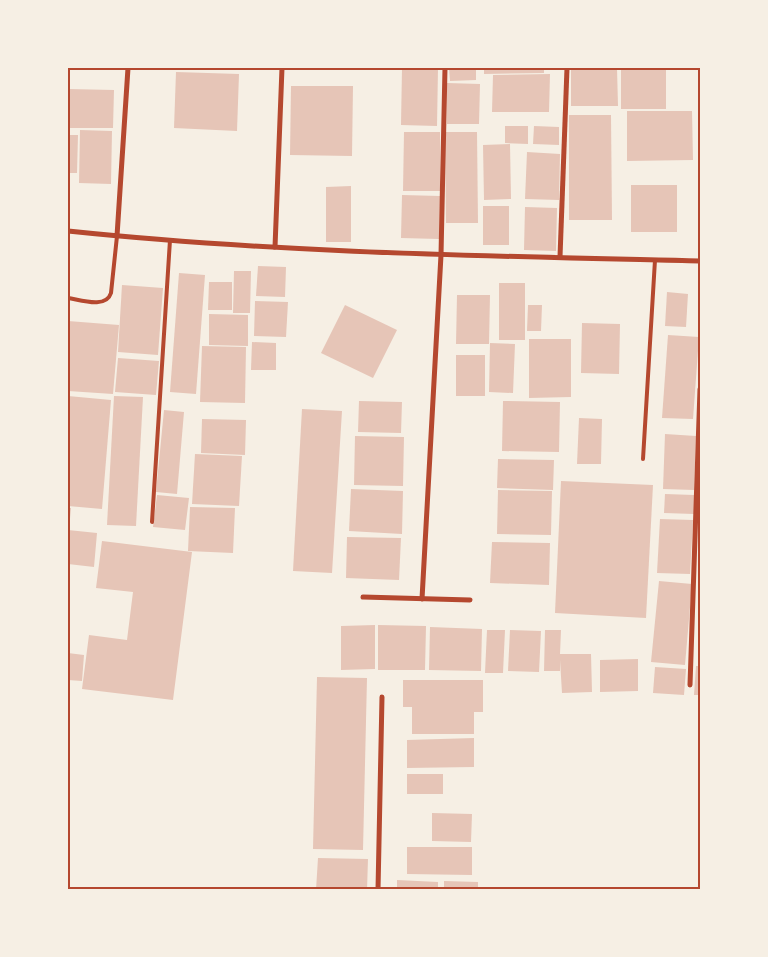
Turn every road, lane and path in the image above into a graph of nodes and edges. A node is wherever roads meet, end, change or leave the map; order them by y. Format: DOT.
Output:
graph roads {
  1 [pos="128,68"];
  2 [pos="282,68"];
  3 [pos="445,68"];
  4 [pos="567,68"];
  5 [pos="68,231"];
  6 [pos="117,236"];
  7 [pos="170,240"];
  8 [pos="275,247"];
  9 [pos="441,255"];
  10 [pos="560,257"];
  11 [pos="655,260"];
  12 [pos="700,261"];
  13 [pos="68,298"];
  14 [pos="700,389"];
  15 [pos="643,459"];
  16 [pos="152,522"];
  17 [pos="363,597"];
  18 [pos="422,599"];
  19 [pos="470,600"];
  20 [pos="690,685"];
  21 [pos="382,697"];
  22 [pos="378,890"];
  1 -- 6 [label="street"];
  2 -- 8 [label="street"];
  3 -- 9 [label="street"];
  4 -- 10 [label="street"];
  5 -- 6 [label="street"];
  6 -- 7 [label="street"];
  6 -- 13 [label="lane"];
  7 -- 8 [label="street"];
  7 -- 16 [label="lane"];
  8 -- 9 [label="street"];
  9 -- 10 [label="street"];
  9 -- 18 [label="street"];
  10 -- 11 [label="street"];
  11 -- 12 [label="street"];
  11 -- 15 [label="lane"];
  14 -- 20 [label="street"];
  17 -- 18 [label="street"];
  18 -- 19 [label="street"];
  21 -- 22 [label="street"];
}
